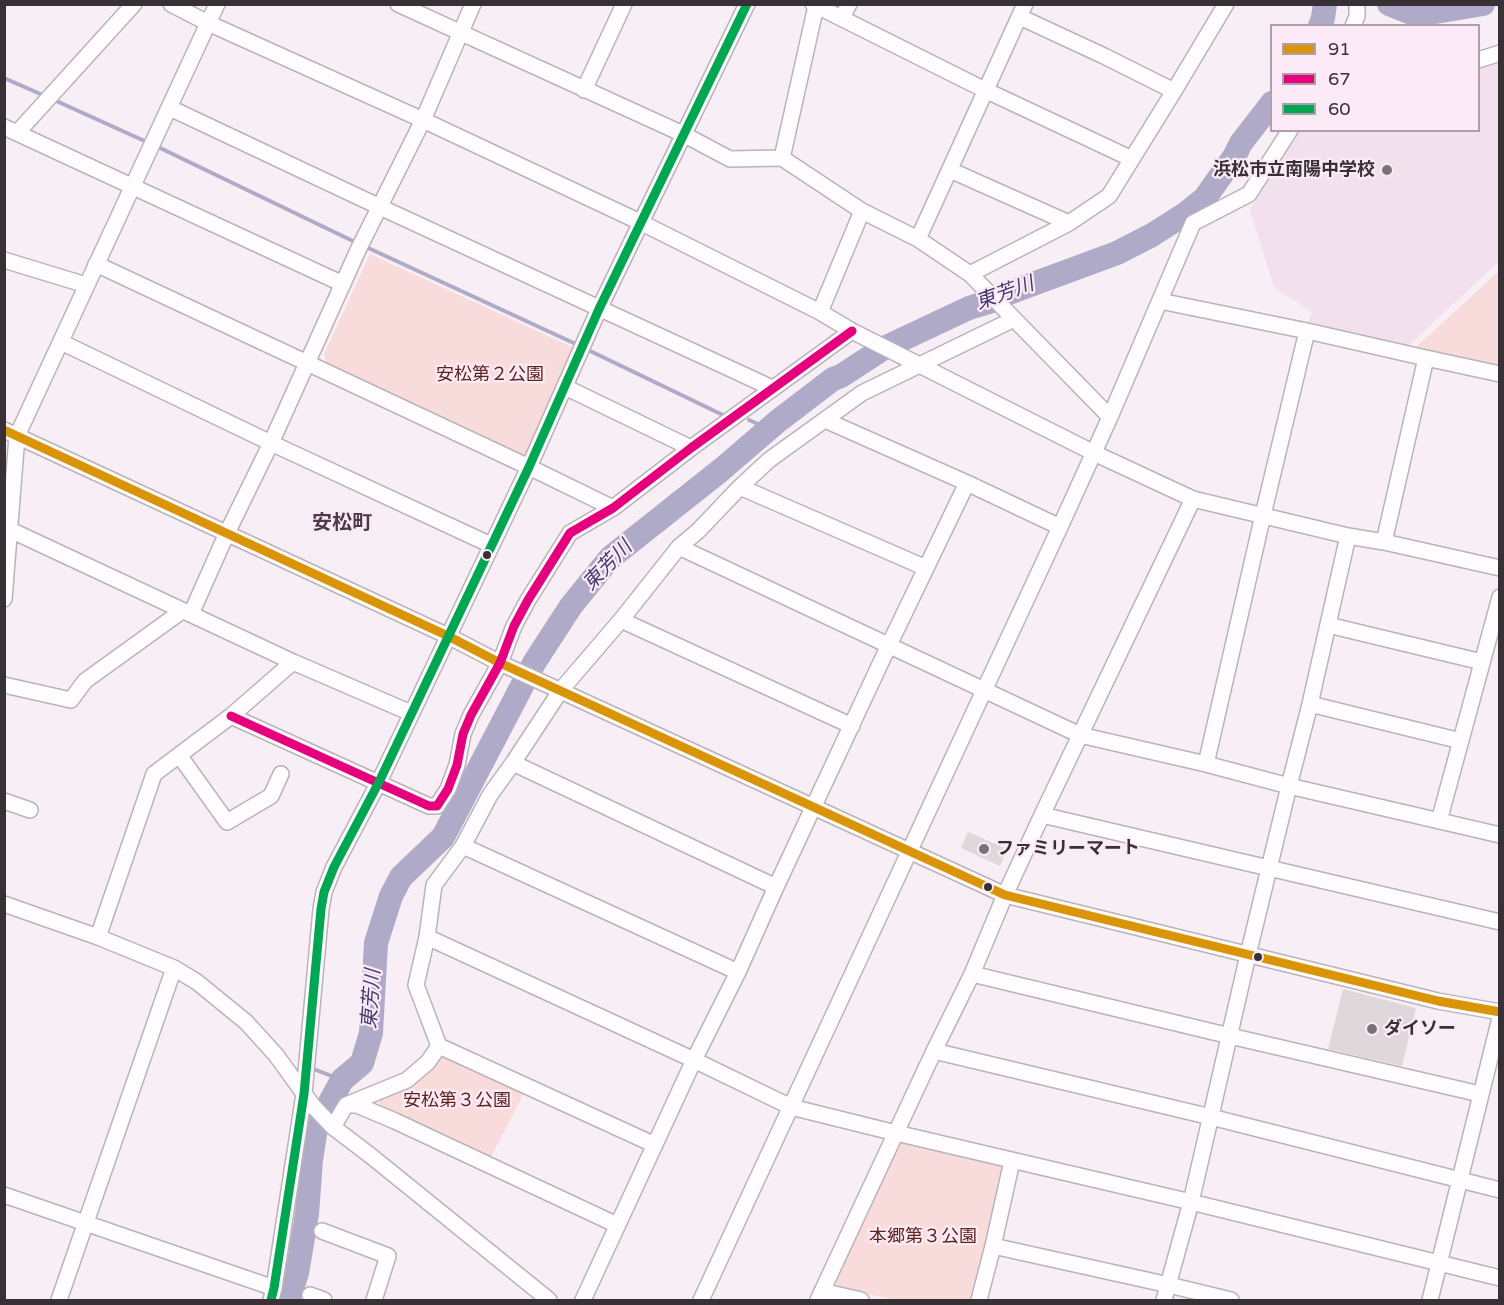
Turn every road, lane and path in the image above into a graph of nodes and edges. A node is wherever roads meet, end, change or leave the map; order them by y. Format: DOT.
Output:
graph roads {
  1 [pos="134,4"];
  2 [pos="171,4"];
  3 [pos="217,4"];
  4 [pos="398,4"];
  5 [pos="473,4"];
  6 [pos="624,4"];
  7 [pos="747,4"];
  8 [pos="1358,4"];
  9 [pos="814,5"];
  10 [pos="1221,6"];
  11 [pos="845,11"];
  12 [pos="1022,11"];
  13 [pos="208,23"];
  14 [pos="1354,24"];
  15 [pos="460,33"];
  16 [pos="1500,53"];
  17 [pos="1480,60"];
  18 [pos="584,90"];
  19 [pos="986,90"];
  20 [pos="1174,91"];
  21 [pos="170,108"];
  22 [pos="423,120"];
  23 [pos="10,130"];
  24 [pos="1289,132"];
  25 [pos="683,134"];
  26 [pos="782,158"];
  27 [pos="1132,159"];
  28 [pos="950,170"];
  29 [pos="133,186"];
  30 [pos="380,207"];
  31 [pos="862,211"];
  32 [pos="642,223"];
  33 [pos="1069,223"];
  34 [pos="918,239"];
  35 [pos="4,260"];
  36 [pos="96,264"];
  37 [pos="970,274"];
  38 [pos="343,284"];
  39 [pos="86,285"];
  40 [pos="1160,301"];
  41 [pos="599,309"];
  42 [pos="820,312"];
  43 [pos="1014,319"];
  44 [pos="852,331"];
  45 [pos="1307,331"];
  46 [pos="61,342"];
  47 [pos="1426,358"];
  48 [pos="307,362"];
  49 [pos="920,364"];
  50 [pos="1500,374"];
  51 [pos="564,387"];
  52 [pos="772,388"];
  53 [pos="1110,417"];
  54 [pos="825,420"];
  55 [pos="11,433"];
  56 [pos="271,443"];
  57 [pos="691,448"];
  58 [pos="1094,453"];
  59 [pos="529,467"];
  60 [pos="967,483"];
  61 [pos="740,487"];
  62 [pos="1192,499"];
  63 [pos="613,508"];
  64 [pos="1263,515"];
  65 [pos="1060,527"];
  66 [pos="7,529"];
  67 [pos="227,533"];
  68 [pos="1348,536"];
  69 [pos="1384,542"];
  70 [pos="491,545"];
  71 [pos="679,547"];
  72 [pos="926,568"];
  73 [pos="1500,568"];
  74 [pos="1500,597"];
  75 [pos="4,599"];
  76 [pos="186,613"];
  77 [pos="621,620"];
  78 [pos="1328,625"];
  79 [pos="448,636"];
  80 [pos="889,645"];
  81 [pos="293,662"];
  82 [pos="1482,662"];
  83 [pos="507,666"];
  84 [pos="4,685"];
  85 [pos="558,689"];
  86 [pos="984,690"];
  87 [pos="1310,704"];
  88 [pos="411,713"];
  89 [pos="231,716"];
  90 [pos="852,726"];
  91 [pos="1080,735"];
  92 [pos="1461,741"];
  93 [pos="179,755"];
  94 [pos="513,763"];
  95 [pos="1206,764"];
  96 [pos="281,774"];
  97 [pos="379,782"];
  98 [pos="1289,786"];
  99 [pos="4,801"];
  100 [pos="815,806"];
  101 [pos="30,810"];
  102 [pos="1042,814"];
  103 [pos="1439,821"];
  104 [pos="1500,835"];
  105 [pos="463,846"];
  106 [pos="910,851"];
  107 [pos="1269,869"];
  108 [pos="776,887"];
  109 [pos="1005,896"];
  110 [pos="4,904"];
  111 [pos="1500,922"];
  112 [pos="98,937"];
  113 [pos="427,937"];
  114 [pos="1248,955"];
  115 [pos="174,969"];
  116 [pos="738,972"];
  117 [pos="972,974"];
  118 [pos="1500,1011"];
  119 [pos="1500,1018"];
  120 [pos="1230,1036"];
  121 [pos="439,1046"];
  122 [pos="934,1052"];
  123 [pos="694,1060"];
  124 [pos="1480,1094"];
  125 [pos="309,1100"];
  126 [pos="346,1105"];
  127 [pos="791,1107"];
  128 [pos="1211,1117"];
  129 [pos="331,1124"];
  130 [pos="896,1133"];
  131 [pos="655,1145"];
  132 [pos="1012,1161"];
  133 [pos="1459,1180"];
  134 [pos="1500,1190"];
  135 [pos="4,1195"];
  136 [pos="1191,1202"];
  137 [pos="87,1223"];
  138 [pos="617,1224"];
  139 [pos="322,1231"];
  140 [pos="993,1246"];
  141 [pos="1439,1264"];
  142 [pos="1500,1278"];
  143 [pos="1169,1285"];
  144 [pos="273,1294"];
  145 [pos="820,1296"];
  146 [pos="59,1300"];
  147 [pos="374,1300"];
  148 [pos="549,1300"];
  149 [pos="583,1300"];
  150 [pos="701,1300"];
  151 [pos="861,1300"];
  152 [pos="979,1300"];
  153 [pos="1164,1300"];
  154 [pos="1231,1300"];
  155 [pos="1430,1300"];
  1 -- 23 [label="street"];
  2 -- 13 [label="street"];
  3 -- 13 [label="street"];
  4 -- 15 [label="street"];
  5 -- 15 [label="street"];
  6 -- 18 [label="street"];
  7 -- 25 [label="street"];
  8 -- 14 [label="street"];
  9 -- 11 [label="street"];
  9 -- 26 [label="street"];
  10 -- 20 [label="street"];
  11 -- 19 [label="street"];
  12 -- 19 [label="street"];
  12 -- 20 [label="street"];
  13 -- 21 [label="street"];
  13 -- 22 [label="street"];
  15 -- 18 [label="street"];
  15 -- 22 [label="street"];
  16 -- 17 [label="street"];
  18 -- 25 [label="street"];
  19 -- 27 [label="street"];
  19 -- 28 [label="street"];
  20 -- 27 [label="street"];
  21 -- 29 [label="street"];
  21 -- 30 [label="street"];
  22 -- 30 [label="street"];
  22 -- 32 [label="street"];
  23 -- 29 [label="street"];
  24 -- 40 [label="street"];
  25 -- 26 [label="street"];
  25 -- 32 [label="street"];
  26 -- 31 [label="street"];
  27 -- 33 [label="street"];
  28 -- 33 [label="street"];
  28 -- 34 [label="street"];
  29 -- 36 [label="street"];
  29 -- 38 [label="street"];
  30 -- 38 [label="street"];
  30 -- 41 [label="street"];
  31 -- 34 [label="street"];
  31 -- 42 [label="street"];
  32 -- 41 [label="street"];
  32 -- 42 [label="street"];
  33 -- 37 [label="street"];
  34 -- 37 [label="street"];
  35 -- 39 [label="street"];
  36 -- 39 [label="street"];
  36 -- 48 [label="street"];
  37 -- 43 [label="street"];
  38 -- 48 [label="street"];
  39 -- 46 [label="street"];
  40 -- 45 [label="street"];
  40 -- 53 [label="street"];
  41 -- 51 [label="street"];
  41 -- 52 [label="street"];
  42 -- 44 [label="street"];
  43 -- 49 [label="street"];
  43 -- 53 [label="street"];
  44 -- 49 [label="street"];
  44 -- 52 [label="street"];
  45 -- 47 [label="street"];
  45 -- 64 [label="street"];
  46 -- 55 [label="street"];
  46 -- 56 [label="street"];
  47 -- 50 [label="street"];
  47 -- 69 [label="street"];
  48 -- 56 [label="street"];
  48 -- 59 [label="street"];
  49 -- 54 [label="street"];
  49 -- 58 [label="street"];
  51 -- 57 [label="street"];
  51 -- 59 [label="street"];
  52 -- 57 [label="street"];
  53 -- 58 [label="street"];
  54 -- 60 [label="street"];
  54 -- 61 [label="street"];
  55 -- 66 [label="street"];
  55 -- 67 [label="street"];
  56 -- 67 [label="street"];
  56 -- 70 [label="street"];
  57 -- 63 [label="street"];
  58 -- 62 [label="street"];
  58 -- 65 [label="street"];
  59 -- 63 [label="street"];
  59 -- 70 [label="street"];
  60 -- 65 [label="street"];
  60 -- 72 [label="street"];
  61 -- 71 [label="street"];
  61 -- 72 [label="street"];
  62 -- 64 [label="street"];
  62 -- 91 [label="street"];
  63 -- 83 [label="street"];
  64 -- 68 [label="street"];
  64 -- 95 [label="street"];
  65 -- 86 [label="street"];
  66 -- 75 [label="street"];
  66 -- 76 [label="street"];
  67 -- 76 [label="street"];
  67 -- 79 [label="street"];
  68 -- 69 [label="street"];
  68 -- 78 [label="street"];
  69 -- 73 [label="street"];
  70 -- 79 [label="street"];
  71 -- 77 [label="street"];
  71 -- 80 [label="street"];
  72 -- 80 [label="street"];
  74 -- 82 [label="street"];
  76 -- 81 [label="street"];
  76 -- 84 [label="street"];
  77 -- 85 [label="street"];
  77 -- 90 [label="street"];
  78 -- 82 [label="street"];
  78 -- 87 [label="street"];
  79 -- 83 [label="street"];
  79 -- 88 [label="street"];
  80 -- 86 [label="street"];
  80 -- 90 [label="street"];
  81 -- 88 [label="street"];
  81 -- 89 [label="street"];
  82 -- 92 [label="street"];
  83 -- 85 [label="street"];
  83 -- 97 [label="street"];
  85 -- 94 [label="street"];
  85 -- 100 [label="street"];
  86 -- 91 [label="street"];
  86 -- 106 [label="street"];
  87 -- 92 [label="street"];
  87 -- 98 [label="street"];
  88 -- 97 [label="street"];
  89 -- 93 [label="street"];
  89 -- 97 [label="street"];
  90 -- 100 [label="street"];
  91 -- 95 [label="street"];
  91 -- 102 [label="street"];
  92 -- 103 [label="street"];
  93 -- 96 [label="street"];
  93 -- 112 [label="street"];
  94 -- 105 [label="street"];
  94 -- 108 [label="street"];
  95 -- 98 [label="street"];
  97 -- 125 [label="street"];
  98 -- 103 [label="street"];
  98 -- 107 [label="street"];
  99 -- 101 [label="street"];
  100 -- 106 [label="street"];
  100 -- 108 [label="street"];
  102 -- 107 [label="street"];
  102 -- 109 [label="street"];
  103 -- 104 [label="street"];
  105 -- 113 [label="street"];
  105 -- 116 [label="street"];
  106 -- 109 [label="street"];
  106 -- 127 [label="street"];
  107 -- 111 [label="street"];
  107 -- 114 [label="street"];
  108 -- 116 [label="street"];
  109 -- 114 [label="street"];
  109 -- 117 [label="street"];
  110 -- 112 [label="street"];
  112 -- 115 [label="street"];
  113 -- 121 [label="street"];
  113 -- 123 [label="street"];
  114 -- 118 [label="street"];
  114 -- 120 [label="street"];
  115 -- 125 [label="street"];
  115 -- 137 [label="street"];
  116 -- 123 [label="street"];
  117 -- 120 [label="street"];
  117 -- 122 [label="street"];
  119 -- 124 [label="street"];
  120 -- 124 [label="street"];
  120 -- 128 [label="street"];
  121 -- 126 [label="street"];
  121 -- 131 [label="street"];
  122 -- 128 [label="street"];
  122 -- 130 [label="street"];
  123 -- 127 [label="street"];
  123 -- 131 [label="street"];
  124 -- 133 [label="street"];
  125 -- 129 [label="street"];
  125 -- 144 [label="street"];
  126 -- 129 [label="street"];
  126 -- 138 [label="street"];
  127 -- 130 [label="street"];
  127 -- 150 [label="street"];
  128 -- 133 [label="street"];
  128 -- 136 [label="street"];
  129 -- 148 [label="street"];
  130 -- 132 [label="street"];
  130 -- 145 [label="street"];
  131 -- 138 [label="street"];
  132 -- 136 [label="street"];
  132 -- 140 [label="street"];
  133 -- 134 [label="street"];
  133 -- 141 [label="street"];
  135 -- 137 [label="street"];
  136 -- 141 [label="street"];
  136 -- 143 [label="street"];
  137 -- 144 [label="street"];
  137 -- 146 [label="street"];
  138 -- 149 [label="street"];
  139 -- 147 [label="street"];
  140 -- 143 [label="street"];
  140 -- 152 [label="street"];
  141 -- 142 [label="street"];
  141 -- 155 [label="street"];
  143 -- 153 [label="street"];
  143 -- 154 [label="street"];
  145 -- 151 [label="street"];
}
